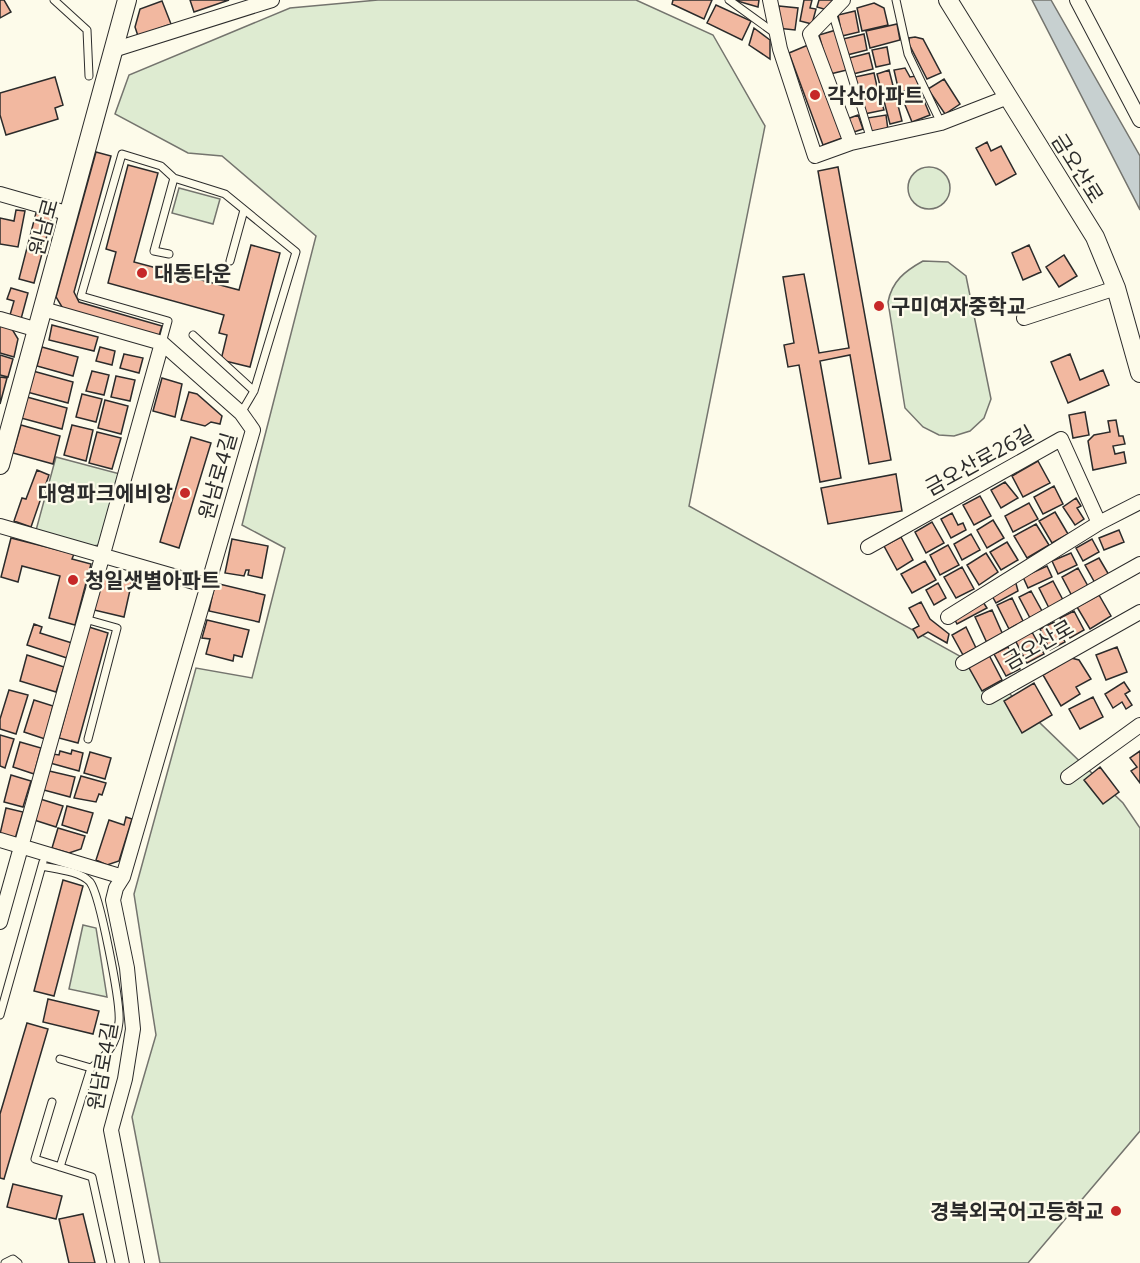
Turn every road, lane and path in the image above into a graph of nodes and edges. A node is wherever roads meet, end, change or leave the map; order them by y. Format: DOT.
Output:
graph roads {
  1 [pos="54,0"];
  2 [pos="127,0"];
  3 [pos="272,0"];
  4 [pos="729,0"];
  5 [pos="770,0"];
  6 [pos="843,0"];
  7 [pos="896,0"];
  8 [pos="948,0"];
  9 [pos="1077,0"];
  10 [pos="832,12"];
  11 [pos="776,34"];
  12 [pos="113,50"];
  13 [pos="89,76"];
  14 [pos="1008,97"];
  15 [pos="1140,120"];
  16 [pos="941,123"];
  17 [pos="871,140"];
  18 [pos="851,143"];
  19 [pos="174,178"];
  20 [pos="0,194"];
  21 [pos="244,210"];
  22 [pos="70,214"];
  23 [pos="170,254"];
  24 [pos="230,261"];
  25 [pos="1116,288"];
  26 [pos="44,309"];
  27 [pos="1024,318"];
  28 [pos="0,319"];
  29 [pos="38,330"];
  30 [pos="193,335"];
  31 [pos="162,343"];
  32 [pos="1140,373"];
  33 [pos="254,391"];
  34 [pos="241,413"];
  35 [pos="0,465"];
  36 [pos="1140,502"];
  37 [pos="1099,523"];
  38 [pos="0,526"];
  39 [pos="868,547"];
  40 [pos="103,555"];
  41 [pos="1140,564"];
  42 [pos="208,586"];
  43 [pos="1140,612"];
  44 [pos="948,617"];
  45 [pos="85,619"];
  46 [pos="963,663"];
  47 [pos="989,697"];
  48 [pos="1140,725"];
  49 [pos="88,739"];
  50 [pos="1068,777"];
  51 [pos="0,840"];
  52 [pos="22,847"];
  53 [pos="44,860"];
  54 [pos="123,877"];
  55 [pos="0,922"];
  56 [pos="0,1015"];
  57 [pos="60,1059"];
  58 [pos="91,1068"];
  59 [pos="52,1102"];
  60 [pos="60,1167"];
  61 [pos="5,1263"];
  62 [pos="18,1263"];
  63 [pos="111,1263"];
  64 [pos="137,1263"];
  1 -- 13 [label="lane"];
  2 -- 12 [label="street, 원남로"];
  3 -- 12 [label="street"];
  4 -- 11 [label="lane"];
  5 -- 11 [label="street"];
  6 -- 10 [label="street"];
  7 -- 16 [label="lane"];
  8 -- 14 [label="street, 금오산로"];
  9 -- 15 [label="street"];
  10 -- 17 [label="lane"];
  10 -- 18 [label="street"];
  11 -- 18 [label="street"];
  12 -- 22 [label="street, 원남로"];
  14 -- 16 [label="street"];
  14 -- 25 [label="street, 금오산로"];
  16 -- 17 [label="street"];
  17 -- 18 [label="street"];
  19 -- 21 [label="lane"];
  19 -- 23 [label="lane"];
  19 -- 31 [label="lane"];
  20 -- 22 [label="street"];
  21 -- 24 [label="lane"];
  21 -- 33 [label="lane"];
  22 -- 26 [label="street, 원남로"];
  25 -- 27 [label="street"];
  25 -- 32 [label="street, 금오산로"];
  26 -- 29 [label="street, 원남로"];
  26 -- 31 [label="street, 원남로4길"];
  28 -- 29 [label="street"];
  29 -- 35 [label="street, 원남로"];
  30 -- 33 [label="lane"];
  31 -- 34 [label="street, 원남로4길"];
  31 -- 40 [label="street"];
  33 -- 34 [label="lane"];
  34 -- 42 [label="street, 원남로4길"];
  36 -- 37 [label="street"];
  37 -- 39 [label="street, 금오산로26길"];
  37 -- 44 [label="street"];
  38 -- 40 [label="street"];
  40 -- 42 [label="street"];
  40 -- 45 [label="street"];
  41 -- 46 [label="street, 금오산로"];
  42 -- 54 [label="street, 원남로4길"];
  43 -- 47 [label="street, 금오산로"];
  45 -- 49 [label="lane"];
  45 -- 52 [label="street"];
  48 -- 50 [label="street"];
  51 -- 52 [label="street"];
  52 -- 53 [label="street"];
  52 -- 55 [label="street"];
  53 -- 54 [label="street"];
  53 -- 56 [label="lane"];
  53 -- 58 [label="lane"];
  54 -- 64 [label="street, 원남로4길"];
  57 -- 58 [label="lane"];
  58 -- 60 [label="lane"];
  59 -- 60 [label="lane"];
  60 -- 63 [label="lane"];
  61 -- 62 [label="lane"];
}
